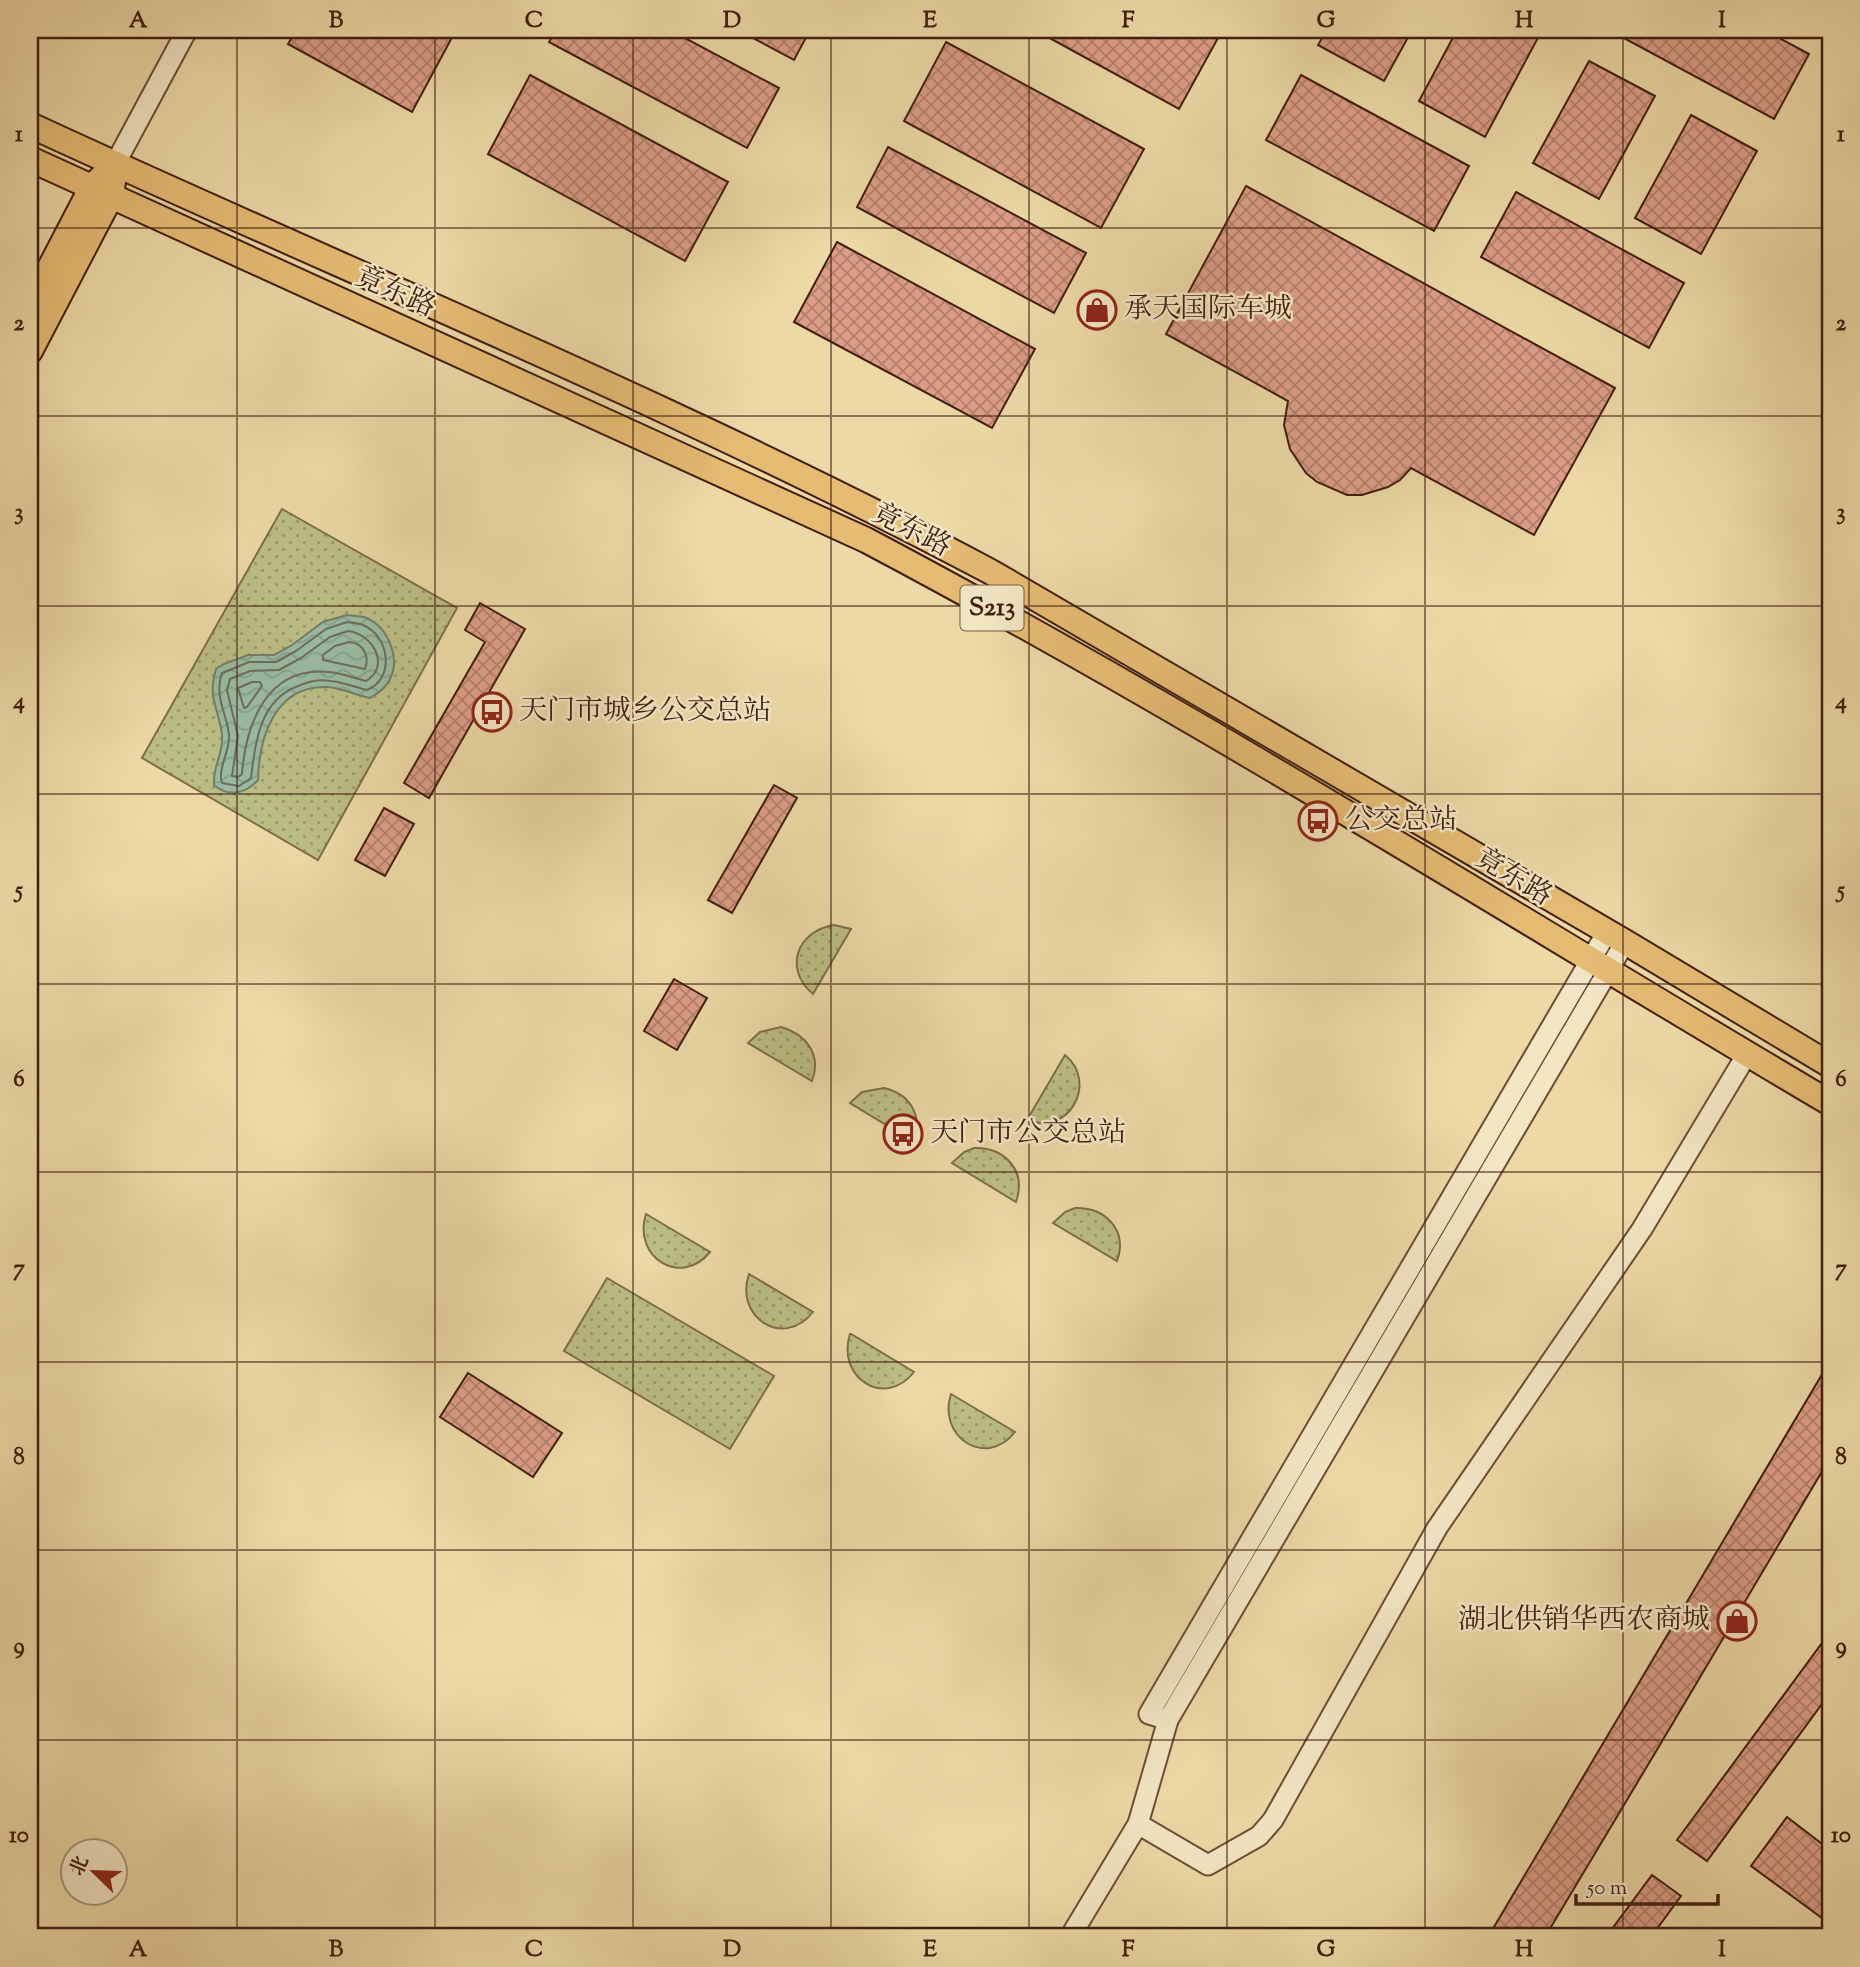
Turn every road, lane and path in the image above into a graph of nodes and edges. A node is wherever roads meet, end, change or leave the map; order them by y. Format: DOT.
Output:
graph roads {
  1 [pos="187,30"];
  2 [pos="30,125"];
  3 [pos="30,159"];
  4 [pos="115,164"];
  5 [pos="102,192"];
  6 [pos="30,306"];
  7 [pos="30,351"];
  8 [pos="1616,937"];
  9 [pos="1600,964"];
  10 [pos="1746,1054"];
  11 [pos="1830,1065"];
  12 [pos="1830,1103"];
  13 [pos="1138,1824"];
  14 [pos="1070,1937"];
  1 -- 4 [label="street"];
  2 -- 4 [label="main road, 竟东路 / S213"];
  3 -- 5 [label="main road, 竟东路 / S213"];
  4 -- 5 [label="main road"];
  4 -- 8 [label="main road, 竟东路 / S213"];
  5 -- 6 [label="main road"];
  5 -- 7 [label="main road"];
  5 -- 9 [label="main road, 竟东路 / S213"];
  8 -- 9 [label="street"];
  8 -- 11 [label="main road, 竟东路 / S213"];
  9 -- 10 [label="main road, 竟东路 / S213"];
  9 -- 13 [label="street"];
  10 -- 12 [label="main road, 竟东路 / S213"];
  10 -- 13 [label="street"];
  13 -- 14 [label="street"];
}
